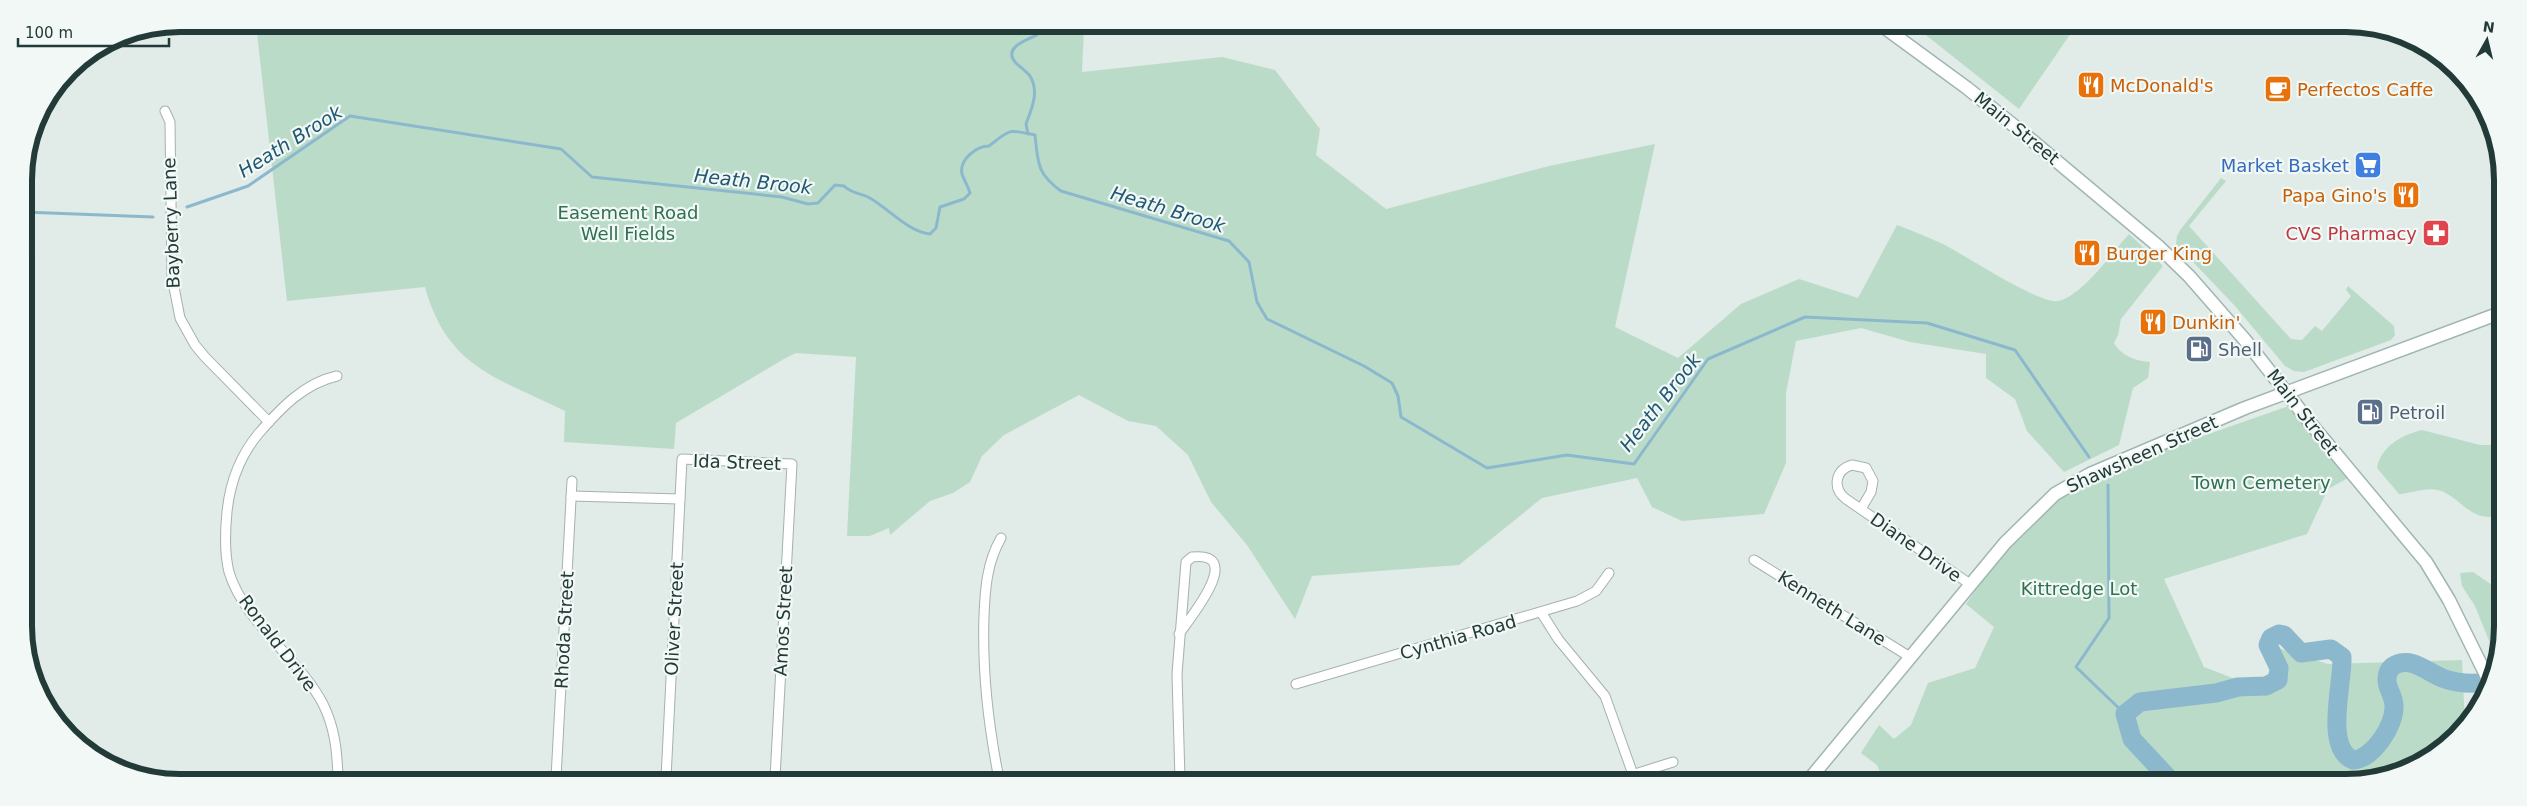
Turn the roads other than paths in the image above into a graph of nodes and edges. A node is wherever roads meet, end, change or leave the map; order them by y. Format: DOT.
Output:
graph roads {
  1 [pos="1891,32"];
  2 [pos="165,111"];
  3 [pos="2494,315"];
  4 [pos="337,376"];
  5 [pos="2287,392"];
  6 [pos="269,422"];
  7 [pos="682,459"];
  8 [pos="792,464"];
  9 [pos="572,481"];
  10 [pos="571,496"];
  11 [pos="680,499"];
  12 [pos="1861,509"];
  13 [pos="1000,538"];
  14 [pos="1754,560"];
  15 [pos="1609,572"];
  16 [pos="1970,584"];
  17 [pos="1541,612"];
  18 [pos="1179,634"];
  19 [pos="1910,657"];
  20 [pos="2486,674"];
  21 [pos="1296,684"];
  22 [pos="1673,762"];
  23 [pos="1632,773"];
  24 [pos="1645,773"];
  25 [pos="1814,773"];
  26 [pos="338,774"];
  27 [pos="556,774"];
  28 [pos="666,774"];
  29 [pos="775,774"];
  30 [pos="998,774"];
  31 [pos="1180,774"];
  1 -- 5 [label="main road, Main Street"];
  2 -- 6 [label="street, Bayberry Lane"];
  3 -- 5 [label="main road, Shawsheen Street"];
  4 -- 6 [label="street, Ronald Drive"];
  5 -- 16 [label="main road, Shawsheen Street"];
  5 -- 20 [label="main road, Main Street"];
  6 -- 26 [label="street, Ronald Drive"];
  7 -- 8 [label="street, Ida Street"];
  7 -- 11 [label="street, Oliver Street"];
  8 -- 29 [label="street, Amos Street"];
  9 -- 10 [label="street, Rhoda Street"];
  10 -- 11 [label="street"];
  10 -- 27 [label="street, Rhoda Street"];
  11 -- 28 [label="street, Oliver Street"];
  12 -- 12 [label="street, Diane Drive"];
  12 -- 16 [label="street, Diane Drive"];
  13 -- 30 [label="street"];
  14 -- 19 [label="street, Kenneth Lane"];
  15 -- 17 [label="street, Cynthia Road"];
  16 -- 19 [label="main road, Shawsheen Street"];
  17 -- 21 [label="street, Cynthia Road"];
  17 -- 23 [label="street"];
  18 -- 18 [label="street"];
  18 -- 31 [label="street"];
  19 -- 25 [label="main road, Shawsheen Street"];
  22 -- 24 [label="street"];
}
